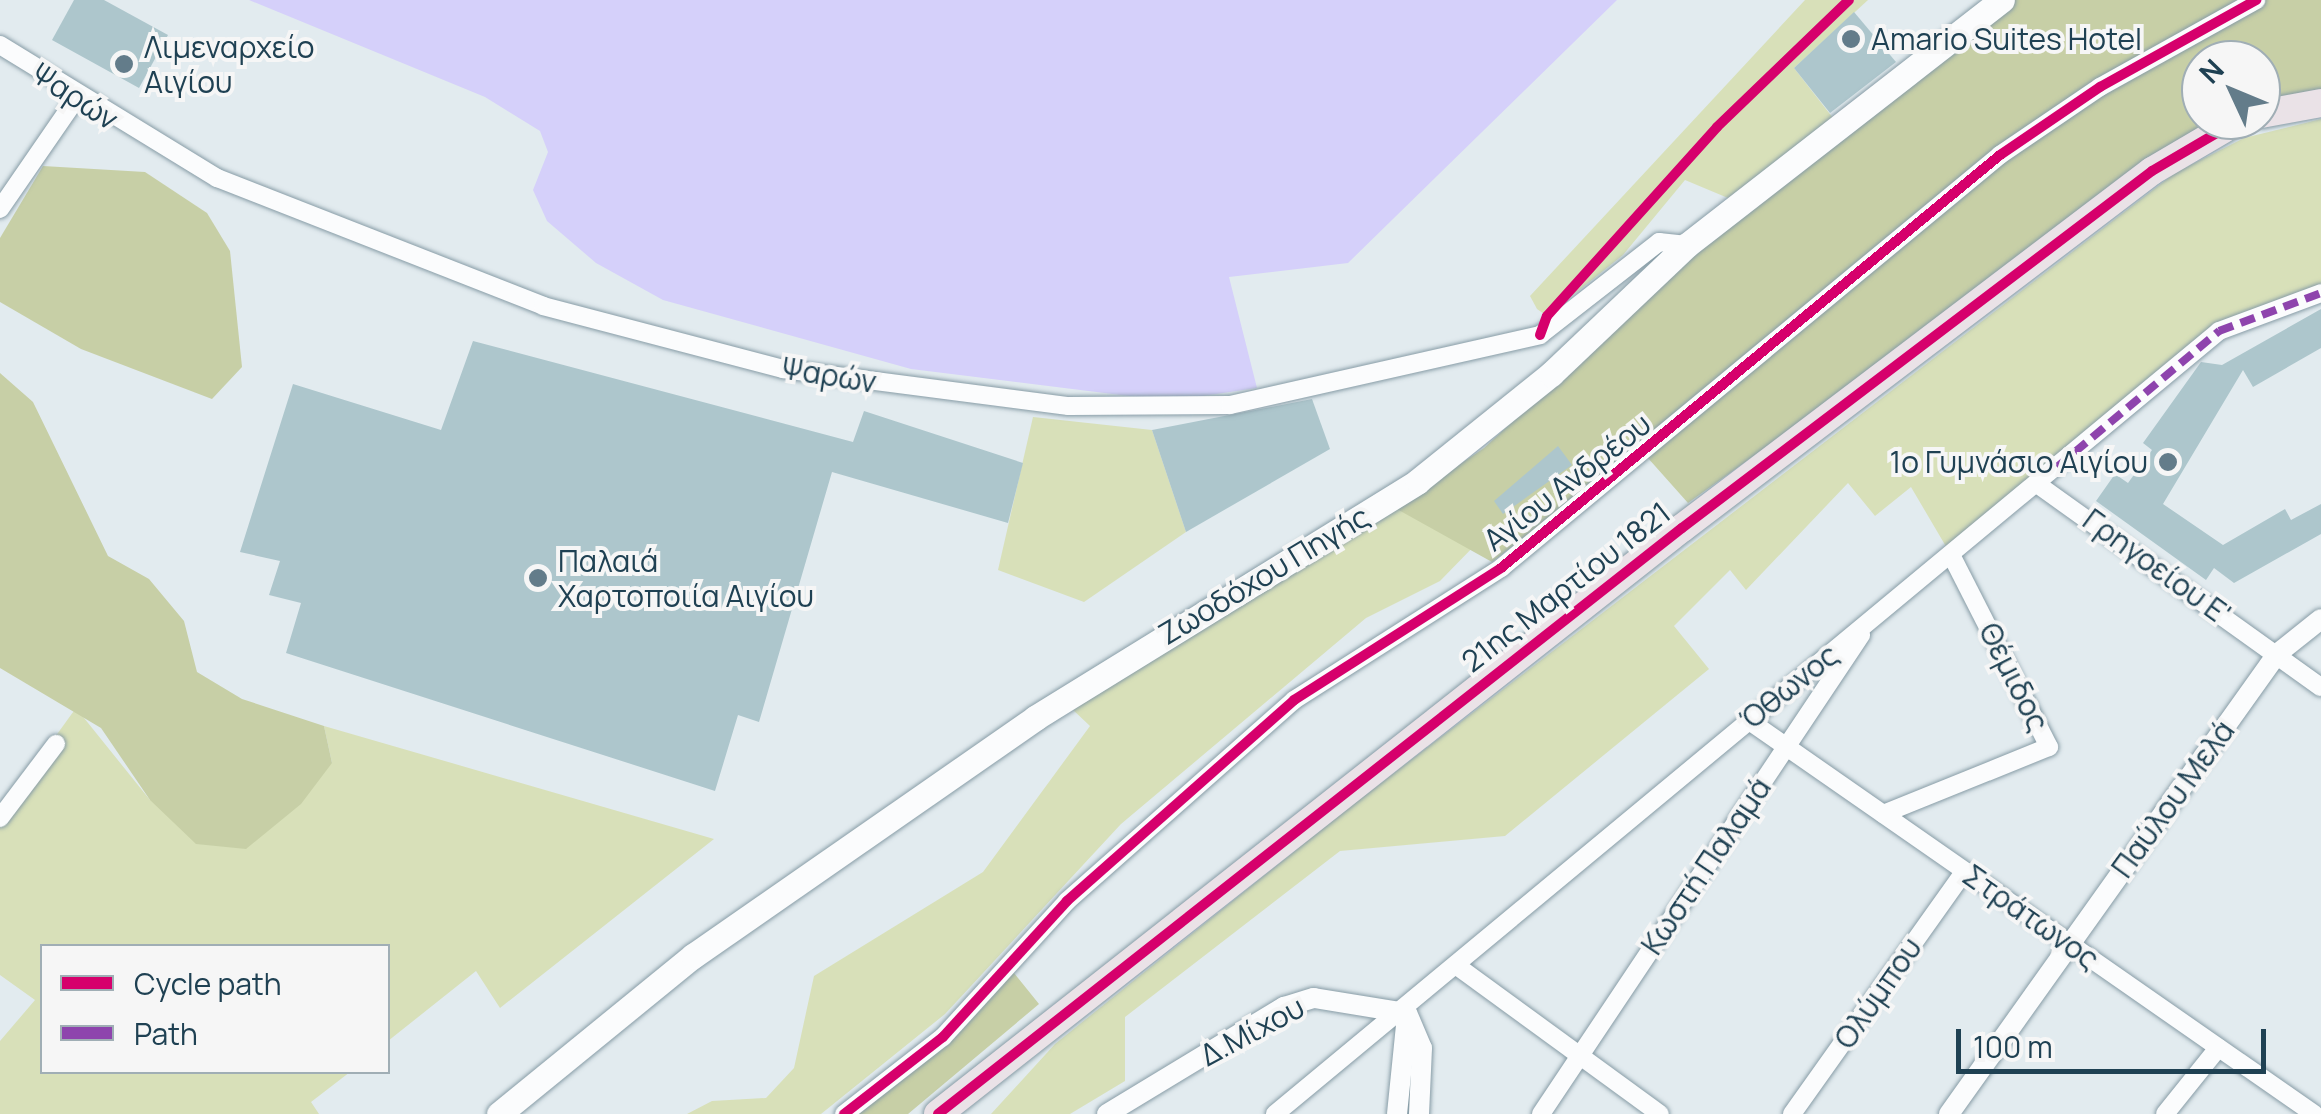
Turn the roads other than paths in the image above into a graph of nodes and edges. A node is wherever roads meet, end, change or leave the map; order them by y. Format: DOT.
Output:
graph roads {
  1 [pos="2002,0"];
  2 [pos="2256,0"];
  3 [pos="0,45"];
  4 [pos="76,99"];
  5 [pos="2321,104"];
  6 [pos="2281,111"];
  7 [pos="2205,140"];
  8 [pos="0,209"];
  9 [pos="1687,245"];
  10 [pos="2321,294"];
  11 [pos="2036,484"];
  12 [pos="1951,556"];
  13 [pos="1872,618"];
  14 [pos="2321,619"];
  15 [pos="2276,654"];
  16 [pos="2321,686"];
  17 [pos="1748,720"];
  18 [pos="56,744"];
  19 [pos="1786,747"];
  20 [pos="1883,814"];
  21 [pos="0,818"];
  22 [pos="1964,871"];
  23 [pos="2068,944"];
  24 [pos="1457,966"];
  25 [pos="1407,1012"];
  26 [pos="2218,1048"];
  27 [pos="1579,1054"];
  28 [pos="498,1114"];
  29 [pos="844,1114"];
  30 [pos="938,1114"];
  31 [pos="1106,1114"];
  32 [pos="1275,1114"];
  33 [pos="1397,1114"];
  34 [pos="1419,1114"];
  35 [pos="1541,1114"];
  36 [pos="1660,1114"];
  37 [pos="1792,1114"];
  38 [pos="1949,1114"];
  39 [pos="2164,1114"];
  40 [pos="2314,1114"];
  1 -- 9 [label="main road, Ζωοδόχου Πηγής"];
  2 -- 29 [label="street, Αγίου Ανδρέου"];
  3 -- 4 [label="street, Ψαρών"];
  4 -- 8 [label="street"];
  4 -- 9 [label="street, Ψαρών"];
  5 -- 6 [label="main road"];
  7 -- 30 [label="main road, 21ης Μαρτίου 1821"];
  9 -- 28 [label="main road, Ζωοδόχου Πηγής"];
  10 -- 11 [label="street, Όθωνος"];
  11 -- 12 [label="street, Όθωνος"];
  11 -- 15 [label="street, Γρηγοείου Ε'"];
  12 -- 13 [label="street, Όθωνος"];
  12 -- 20 [label="street, Θέμιδος"];
  13 -- 17 [label="street, Όθωνος"];
  13 -- 19 [label="street, Κωστή Παλαμά"];
  14 -- 15 [label="street, Παύλου Μελά"];
  15 -- 16 [label="street, Γρηγοείου Ε'"];
  15 -- 23 [label="street, Παύλου Μελά"];
  17 -- 19 [label="street, Στράτωνος"];
  17 -- 24 [label="street, Όθωνος"];
  18 -- 21 [label="street"];
  19 -- 20 [label="street, Στράτωνος"];
  19 -- 27 [label="street, Κωστή Παλαμά"];
  20 -- 22 [label="street, Στράτωνος"];
  22 -- 23 [label="street, Στράτωνος"];
  22 -- 37 [label="street, Ολύμπου"];
  23 -- 26 [label="street, Στράτωνος"];
  23 -- 38 [label="street, Παύλου Μελά"];
  24 -- 25 [label="street, Όθωνος"];
  24 -- 27 [label="street"];
  25 -- 31 [label="street, Δ.Μίχου"];
  25 -- 32 [label="street, Όθωνος"];
  25 -- 33 [label="street"];
  25 -- 34 [label="street"];
  26 -- 39 [label="street"];
  26 -- 40 [label="street, Στράτωνος"];
  27 -- 35 [label="street, Κωστή Παλαμά"];
  27 -- 36 [label="street"];
}
